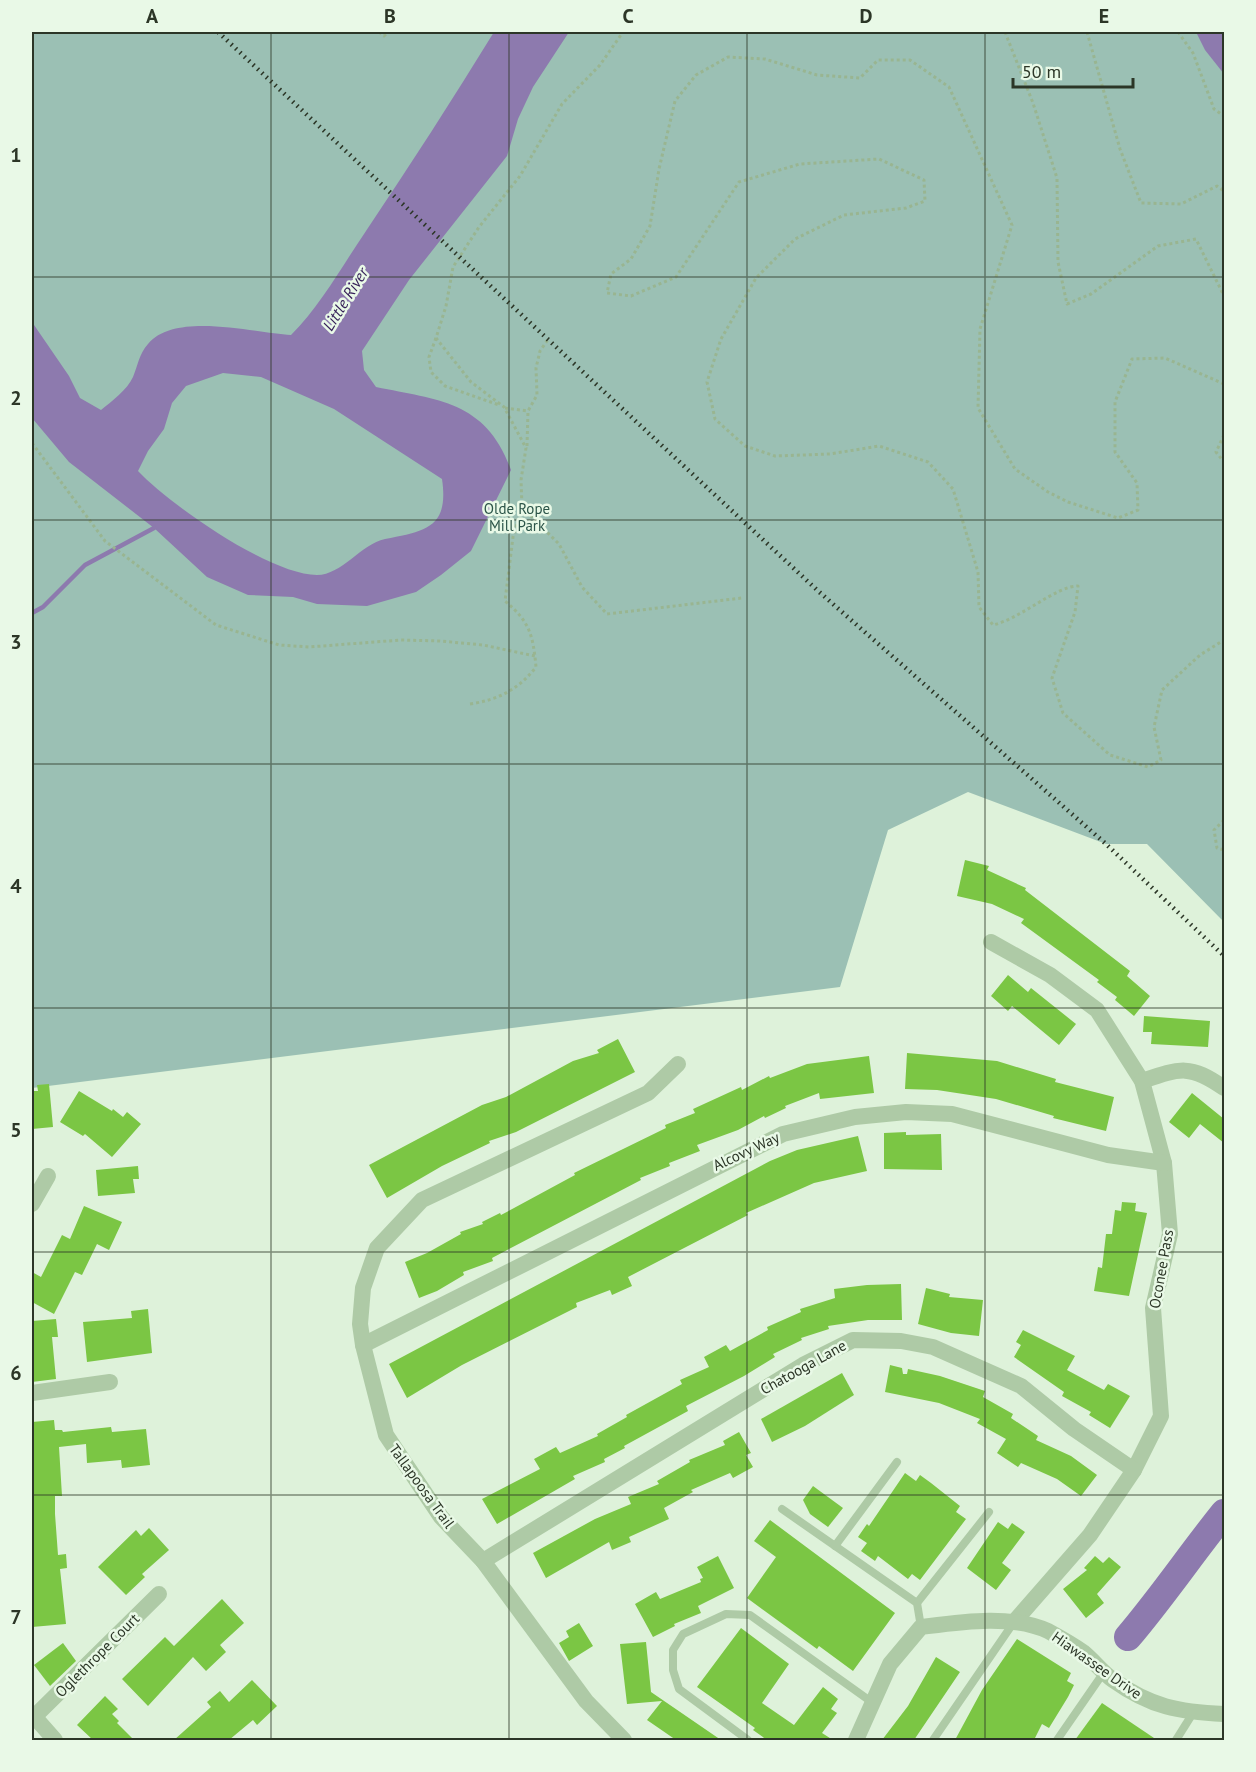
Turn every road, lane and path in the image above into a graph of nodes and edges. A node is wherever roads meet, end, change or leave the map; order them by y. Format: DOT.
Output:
graph roads {
  1 [pos="379,32"];
  2 [pos="388,32"];
  3 [pos="623,32"];
  4 [pos="1005,32"];
  5 [pos="1087,32"];
  6 [pos="1178,32"];
  7 [pos="1224,116"];
  8 [pos="1224,191"];
  9 [pos="1224,296"];
  10 [pos="436,338"];
  11 [pos="549,338"];
  12 [pos="1224,384"];
  13 [pos="504,407"];
  14 [pos="528,411"];
  15 [pos="1224,435"];
  16 [pos="32,443"];
  17 [pos="526,448"];
  18 [pos="1224,462"];
  19 [pos="522,507"];
  20 [pos="742,598"];
  21 [pos="1224,640"];
  22 [pos="535,656"];
  23 [pos="471,704"];
  24 [pos="1224,820"];
  25 [pos="1224,850"];
  26 [pos="991,942"];
  27 [pos="678,1064"];
  28 [pos="1142,1081"];
  29 [pos="1224,1088"];
  30 [pos="1164,1163"];
  31 [pos="48,1176"];
  32 [pos="32,1204"];
  33 [pos="363,1345"];
  34 [pos="110,1382"];
  35 [pos="32,1393"];
  36 [pos="897,1462"];
  37 [pos="1134,1470"];
  38 [pos="782,1509"];
  39 [pos="989,1512"];
  40 [pos="835,1546"];
  41 [pos="483,1561"];
  42 [pos="159,1594"];
  43 [pos="917,1603"];
  44 [pos="1014,1622"];
  45 [pos="921,1627"];
  46 [pos="1104,1672"];
  47 [pos="873,1702"];
  48 [pos="1193,1713"];
  49 [pos="1224,1714"];
  50 [pos="33,1715"];
  51 [pos="55,1740"];
  52 [pos="624,1740"];
  53 [pos="748,1740"];
  54 [pos="856,1740"];
  55 [pos="933,1740"];
  56 [pos="1058,1740"];
  57 [pos="1176,1740"];
  1 -- 2 [label="path"];
  3 -- 10 [label="path"];
  4 -- 9 [label="path"];
  5 -- 8 [label="path"];
  6 -- 7 [label="path"];
  10 -- 13 [label="path"];
  10 -- 13 [label="path"];
  11 -- 14 [label="path"];
  12 -- 21 [label="path"];
  13 -- 14 [label="path"];
  13 -- 17 [label="path"];
  14 -- 17 [label="path"];
  15 -- 18 [label="path"];
  16 -- 22 [label="path"];
  17 -- 19 [label="path"];
  19 -- 20 [label="path"];
  19 -- 22 [label="path"];
  22 -- 23 [label="path"];
  24 -- 25 [label="path"];
  26 -- 28 [label="street, Oconee Pass"];
  27 -- 33 [label="street, Tallapoosa Trail"];
  28 -- 29 [label="street"];
  28 -- 30 [label="street, Oconee Pass"];
  30 -- 33 [label="street, Alcovy Way"];
  30 -- 37 [label="street, Oconee Pass"];
  31 -- 32 [label="street"];
  33 -- 41 [label="street, Tallapoosa Trail"];
  34 -- 35 [label="street"];
  36 -- 40 [label="lane"];
  37 -- 41 [label="street, Chatooga Lane"];
  37 -- 44 [label="street, Oconee Pass"];
  38 -- 40 [label="lane"];
  39 -- 43 [label="lane"];
  40 -- 43 [label="lane"];
  41 -- 52 [label="street, Tallapoosa Trail"];
  42 -- 50 [label="street, Oglethrope Court"];
  43 -- 45 [label="lane"];
  44 -- 45 [label="street, Hiawassee Drive"];
  44 -- 46 [label="street, Hiawassee Drive"];
  44 -- 55 [label="lane"];
  45 -- 47 [label="street"];
  46 -- 48 [label="street, Hiawassee Drive"];
  46 -- 56 [label="lane"];
  47 -- 53 [label="lane"];
  47 -- 54 [label="street"];
  48 -- 49 [label="street, Hiawassee Drive"];
  48 -- 57 [label="lane"];
  50 -- 51 [label="street"];
}
